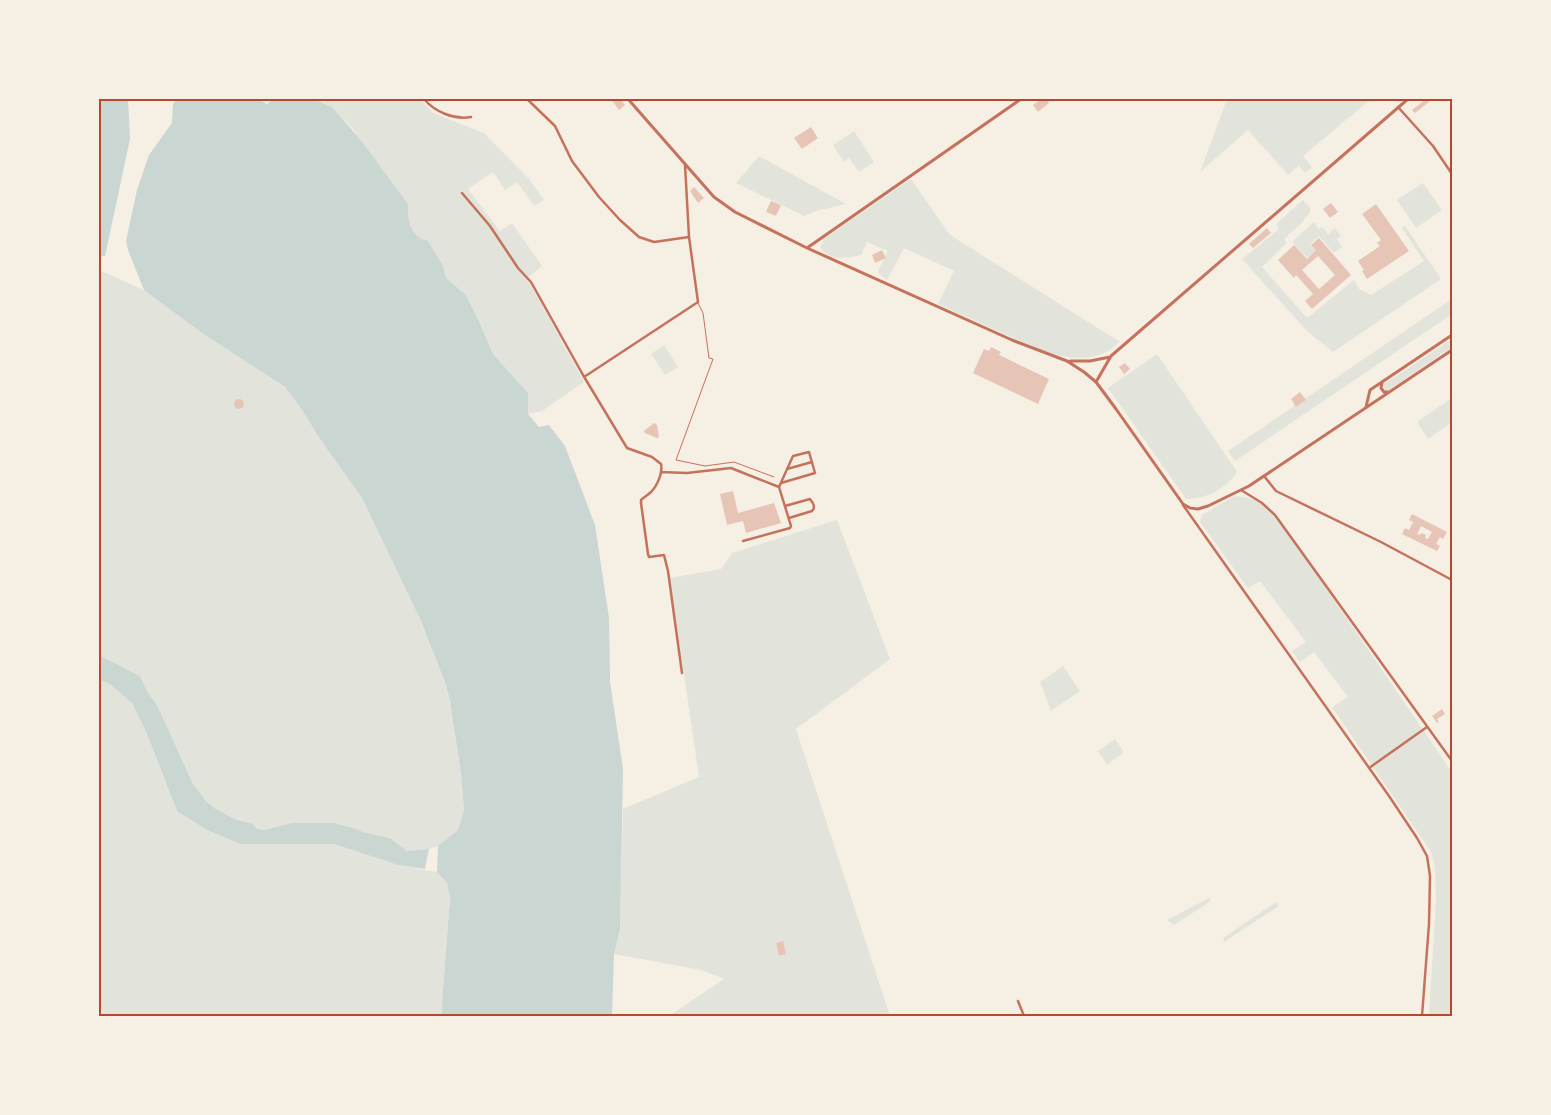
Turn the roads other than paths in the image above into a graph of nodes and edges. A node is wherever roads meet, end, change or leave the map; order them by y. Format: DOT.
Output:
graph roads {
  1 [pos="424,99"];
  2 [pos="527,99"];
  3 [pos="628,99"];
  4 [pos="1022,99"];
  5 [pos="1408,99"];
  6 [pos="1398,107"];
  7 [pos="471,117"];
  8 [pos="685,165"];
  9 [pos="1452,174"];
  10 [pos="462,193"];
  11 [pos="688,237"];
  12 [pos="807,248"];
  13 [pos="698,302"];
  14 [pos="1452,335"];
  15 [pos="1452,350"];
  16 [pos="1111,356"];
  17 [pos="1067,361"];
  18 [pos="584,378"];
  19 [pos="1096,382"];
  20 [pos="1382,382"];
  21 [pos="1389,392"];
  22 [pos="1365,408"];
  23 [pos="812,462"];
  24 [pos="787,469"];
  25 [pos="661,472"];
  26 [pos="1264,476"];
  27 [pos="774,477"];
  28 [pos="780,485"];
  29 [pos="1241,490"];
  30 [pos="1183,504"];
  31 [pos="785,506"];
  32 [pos="789,518"];
  33 [pos="743,541"];
  34 [pos="1452,580"];
  35 [pos="682,673"];
  36 [pos="1427,727"];
  37 [pos="1452,762"];
  38 [pos="1369,768"];
  39 [pos="1018,1001"];
  40 [pos="1024,1016"];
  41 [pos="1422,1016"];
  1 -- 7 [label="street"];
  2 -- 11 [label="street"];
  3 -- 8 [label="street"];
  4 -- 12 [label="street"];
  5 -- 6 [label="street"];
  6 -- 9 [label="street"];
  6 -- 16 [label="street"];
  8 -- 11 [label="street"];
  8 -- 12 [label="street"];
  10 -- 18 [label="street"];
  11 -- 13 [label="street"];
  12 -- 17 [label="street"];
  13 -- 18 [label="street"];
  13 -- 27 [label="lane"];
  14 -- 20 [label="street"];
  15 -- 21 [label="street"];
  16 -- 17 [label="street"];
  16 -- 19 [label="street"];
  17 -- 19 [label="street"];
  18 -- 25 [label="street"];
  19 -- 30 [label="street"];
  20 -- 21 [label="street"];
  20 -- 22 [label="street"];
  21 -- 22 [label="street"];
  22 -- 26 [label="street"];
  23 -- 24 [label="street"];
  23 -- 24 [label="street"];
  23 -- 28 [label="street"];
  24 -- 28 [label="street"];
  25 -- 28 [label="street"];
  25 -- 35 [label="street"];
  26 -- 29 [label="street"];
  26 -- 34 [label="street"];
  28 -- 31 [label="street"];
  29 -- 30 [label="street"];
  29 -- 36 [label="street"];
  30 -- 38 [label="street"];
  31 -- 32 [label="street"];
  31 -- 32 [label="street"];
  32 -- 33 [label="street"];
  36 -- 37 [label="street"];
  36 -- 38 [label="street"];
  38 -- 41 [label="street"];
  39 -- 40 [label="street"];
}
